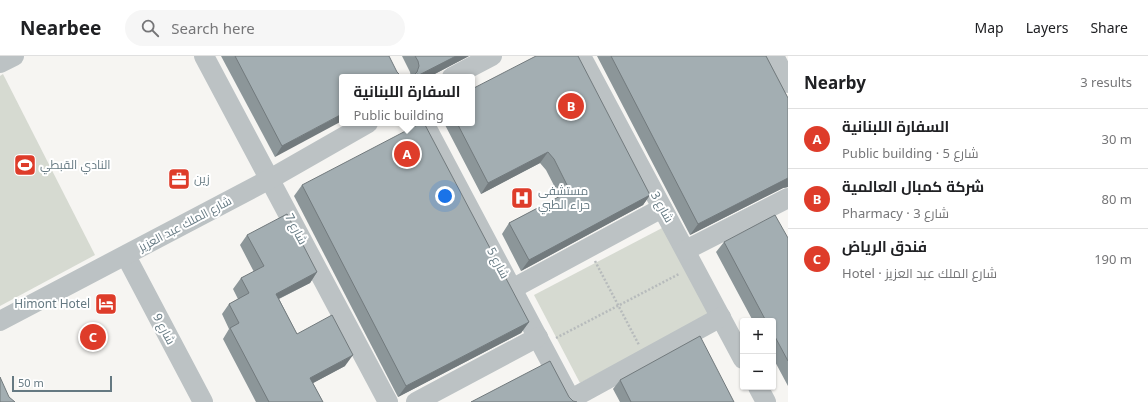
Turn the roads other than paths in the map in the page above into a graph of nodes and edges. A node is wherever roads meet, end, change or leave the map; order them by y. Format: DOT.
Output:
graph roads {
  1 [pos="14,56"];
  2 [pos="204,56"];
  3 [pos="492,56"];
  4 [pos="581,56"];
  5 [pos="774,56"];
  6 [pos="0,64"];
  7 [pos="458,74"];
  8 [pos="788,82"];
  9 [pos="363,126"];
  10 [pos="426,126"];
  11 [pos="270,179"];
  12 [pos="788,198"];
  13 [pos="662,208"];
  14 [pos="126,256"];
  15 [pos="690,258"];
  16 [pos="512,289"];
  17 [pos="721,317"];
  18 [pos="0,321"];
  19 [pos="540,341"];
  20 [pos="740,354"];
  21 [pos="760,390"];
  22 [pos="572,400"];
  23 [pos="202,402"];
  24 [pos="388,402"];
  25 [pos="416,402"];
  26 [pos="766,402"];
  1 -- 6 [label="street"];
  2 -- 11 [label="street, شارع 7"];
  3 -- 7 [label="street"];
  4 -- 13 [label="street, شارع 3"];
  5 -- 8 [label="street"];
  9 -- 11 [label="street, شارع الملك عبد العزيز"];
  10 -- 16 [label="street, شارع 5"];
  11 -- 14 [label="street, شارع الملك عبد العزيز"];
  11 -- 24 [label="street, شارع 7"];
  12 -- 15 [label="street"];
  13 -- 15 [label="street, شارع 3"];
  13 -- 16 [label="street"];
  14 -- 18 [label="street, شارع الملك عبد العزيز"];
  14 -- 23 [label="street, شارع 9"];
  15 -- 17 [label="street, شارع 3"];
  16 -- 19 [label="street, شارع 5"];
  17 -- 20 [label="street, شارع 3"];
  17 -- 22 [label="street"];
  19 -- 22 [label="street, شارع 5"];
  19 -- 25 [label="street"];
  21 -- 26 [label="street"];
}
